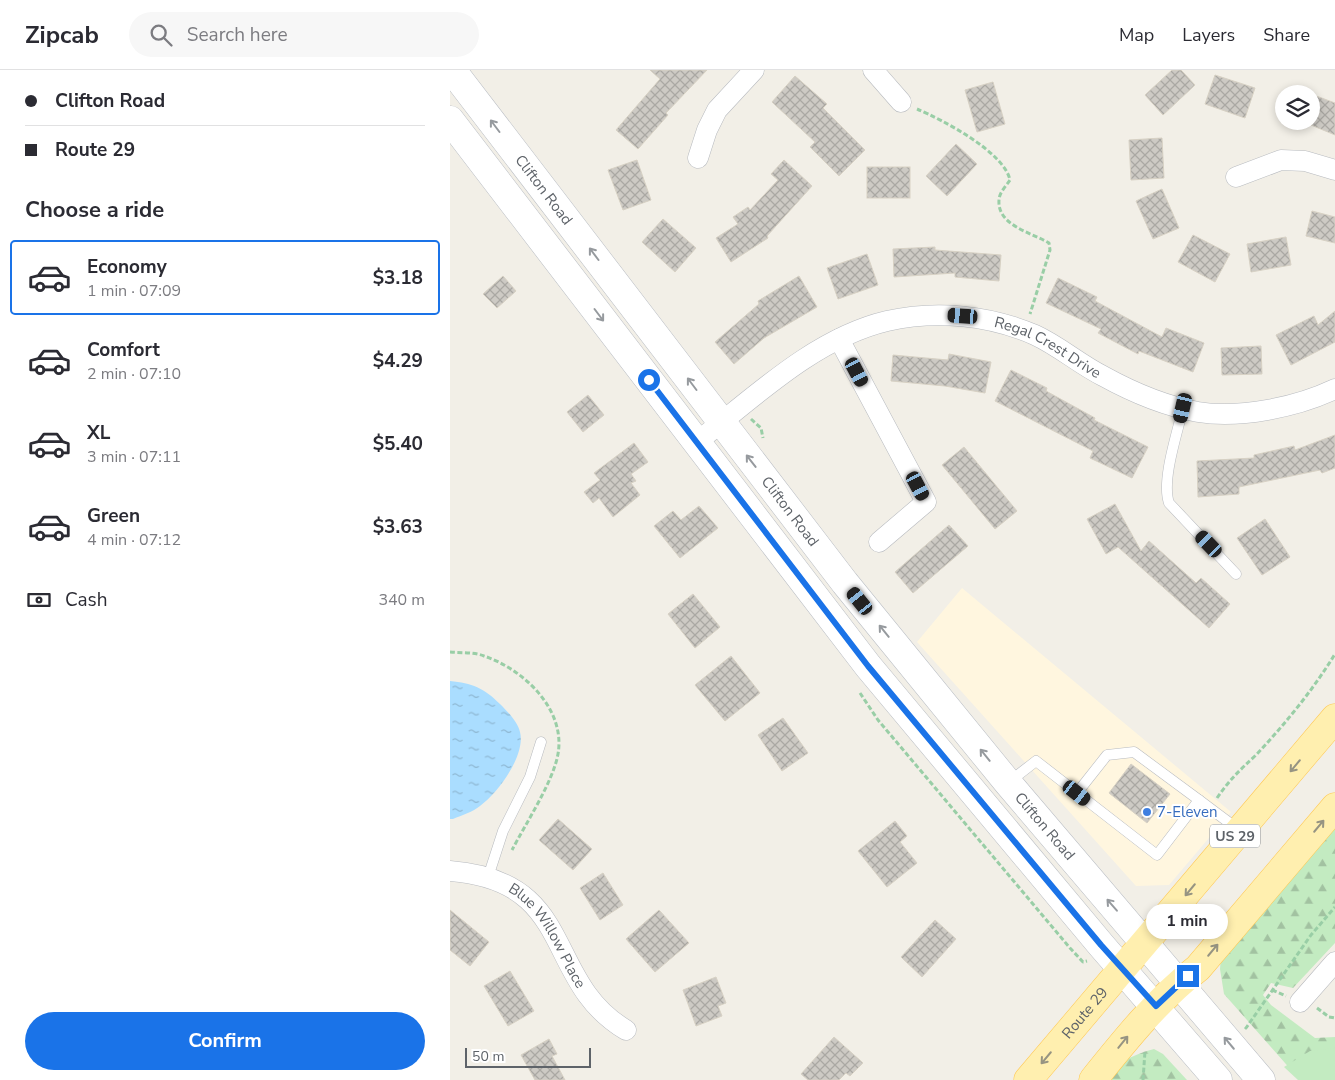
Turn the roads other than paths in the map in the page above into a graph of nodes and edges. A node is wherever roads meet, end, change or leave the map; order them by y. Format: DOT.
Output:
graph roads {
  1 [pos="452,70"];
  2 [pos="754,70"];
  3 [pos="873,70"];
  4 [pos="901,102"];
  5 [pos="450,120"];
  6 [pos="698,158"];
  7 [pos="1335,170"];
  8 [pos="1236,177"];
  9 [pos="839,339"];
  10 [pos="1335,389"];
  11 [pos="1183,408"];
  12 [pos="722,423"];
  13 [pos="696,442"];
  14 [pos="879,542"];
  15 [pos="1236,574"];
  16 [pos="1335,718"];
  17 [pos="541,742"];
  18 [pos="1008,784"];
  19 [pos="1077,793"];
  20 [pos="1199,800"];
  21 [pos="1335,807"];
  22 [pos="1240,830"];
  23 [pos="450,871"];
  24 [pos="492,878"];
  25 [pos="1144,942"];
  26 [pos="1335,962"];
  27 [pos="1123,968"];
  28 [pos="1178,984"];
  29 [pos="1300,1002"];
  30 [pos="1156,1006"];
  31 [pos="626,1030"];
  32 [pos="1028,1080"];
  33 [pos="1093,1080"];
  34 [pos="1218,1080"];
  35 [pos="1260,1080"];
  12 -- 1 [label="main road, Clifton Road, one-way"];
  2 -- 6 [label="street"];
  3 -- 4 [label="street"];
  5 -- 13 [label="main road, Clifton Road, one-way"];
  7 -- 8 [label="street"];
  9 -- 11 [label="street, Regal Crest Drive"];
  9 -- 12 [label="street, Regal Crest Drive"];
  9 -- 14 [label="street"];
  10 -- 11 [label="street, Regal Crest Drive"];
  11 -- 15 [label="lane"];
  12 -- 13 [label="street, Regal Crest Drive"];
  18 -- 12 [label="main road, Clifton Road, one-way"];
  13 -- 27 [label="main road, Clifton Road"];
  16 -- 22 [label="main road, Route 29 / US 29, one-way"];
  17 -- 24 [label="lane"];
  18 -- 19 [label="lane"];
  25 -- 18 [label="main road, Clifton Road, one-way"];
  19 -- 20 [label="lane"];
  19 -- 20 [label="lane"];
  20 -- 22 [label="lane"];
  28 -- 21 [label="main road, one-way"];
  22 -- 25 [label="main road, Route 29 / US 29, one-way"];
  23 -- 24 [label="street, Blue Willow Place"];
  24 -- 31 [label="street, Blue Willow Place"];
  25 -- 27 [label="main road, Route 29 / US 29"];
  25 -- 28 [label="main road, Clifton Road"];
  26 -- 29 [label="street"];
  27 -- 30 [label="main road, Clifton Road"];
  27 -- 32 [label="main road, Route 29 / US 29, one-way"];
  28 -- 30 [label="main road"];
  35 -- 28 [label="main road, Clifton Road, one-way"];
  33 -- 30 [label="main road, one-way"];
  30 -- 34 [label="main road, Clifton Road"];
}
